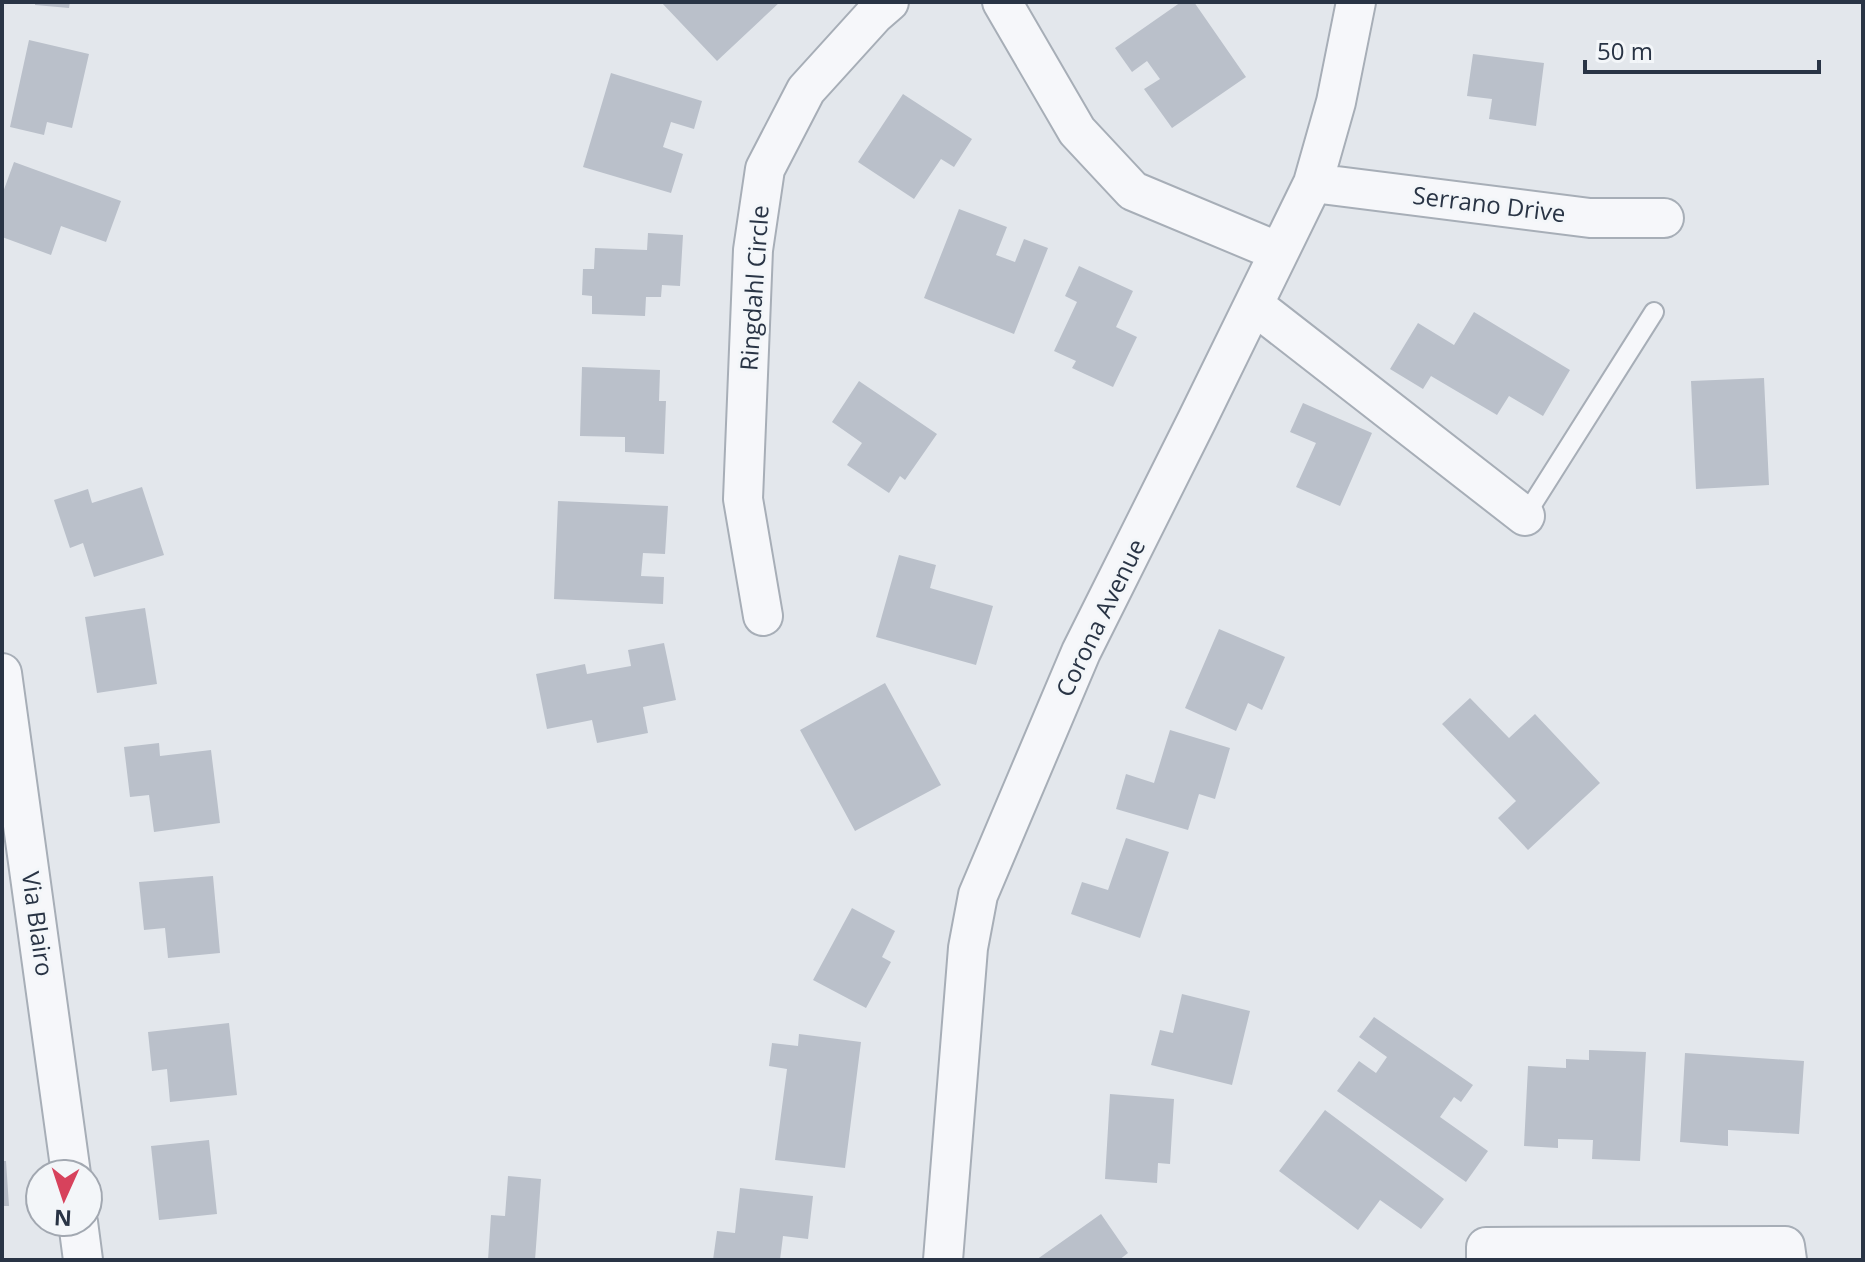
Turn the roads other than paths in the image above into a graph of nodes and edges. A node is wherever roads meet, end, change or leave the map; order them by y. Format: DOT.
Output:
graph roads {
  1 [pos="889,2"];
  2 [pos="1002,2"];
  3 [pos="1356,2"];
  4 [pos="1313,183"];
  5 [pos="1664,218"];
  6 [pos="1279,252"];
  7 [pos="1254,305"];
  8 [pos="1654,312"];
  9 [pos="1525,516"];
  10 [pos="763,616"];
  11 [pos="2,673"];
  12 [pos="69,1158"];
  13 [pos="80,1238"];
  14 [pos="1786,1253"];
  15 [pos="1486,1254"];
  16 [pos="83,1260"];
  17 [pos="943,1260"];
  1 -- 10 [label="street, Ringdahl Circle"];
  2 -- 6 [label="street"];
  3 -- 4 [label="street, Corona Avenue"];
  4 -- 5 [label="street, Serrano Drive"];
  4 -- 6 [label="street, Corona Avenue"];
  6 -- 7 [label="street, Corona Avenue"];
  7 -- 9 [label="street"];
  7 -- 17 [label="street, Corona Avenue"];
  8 -- 9 [label="lane"];
  11 -- 12 [label="street, Via Blairo"];
  13 -- 16 [label="street"];
  14 -- 15 [label="street"];
}
